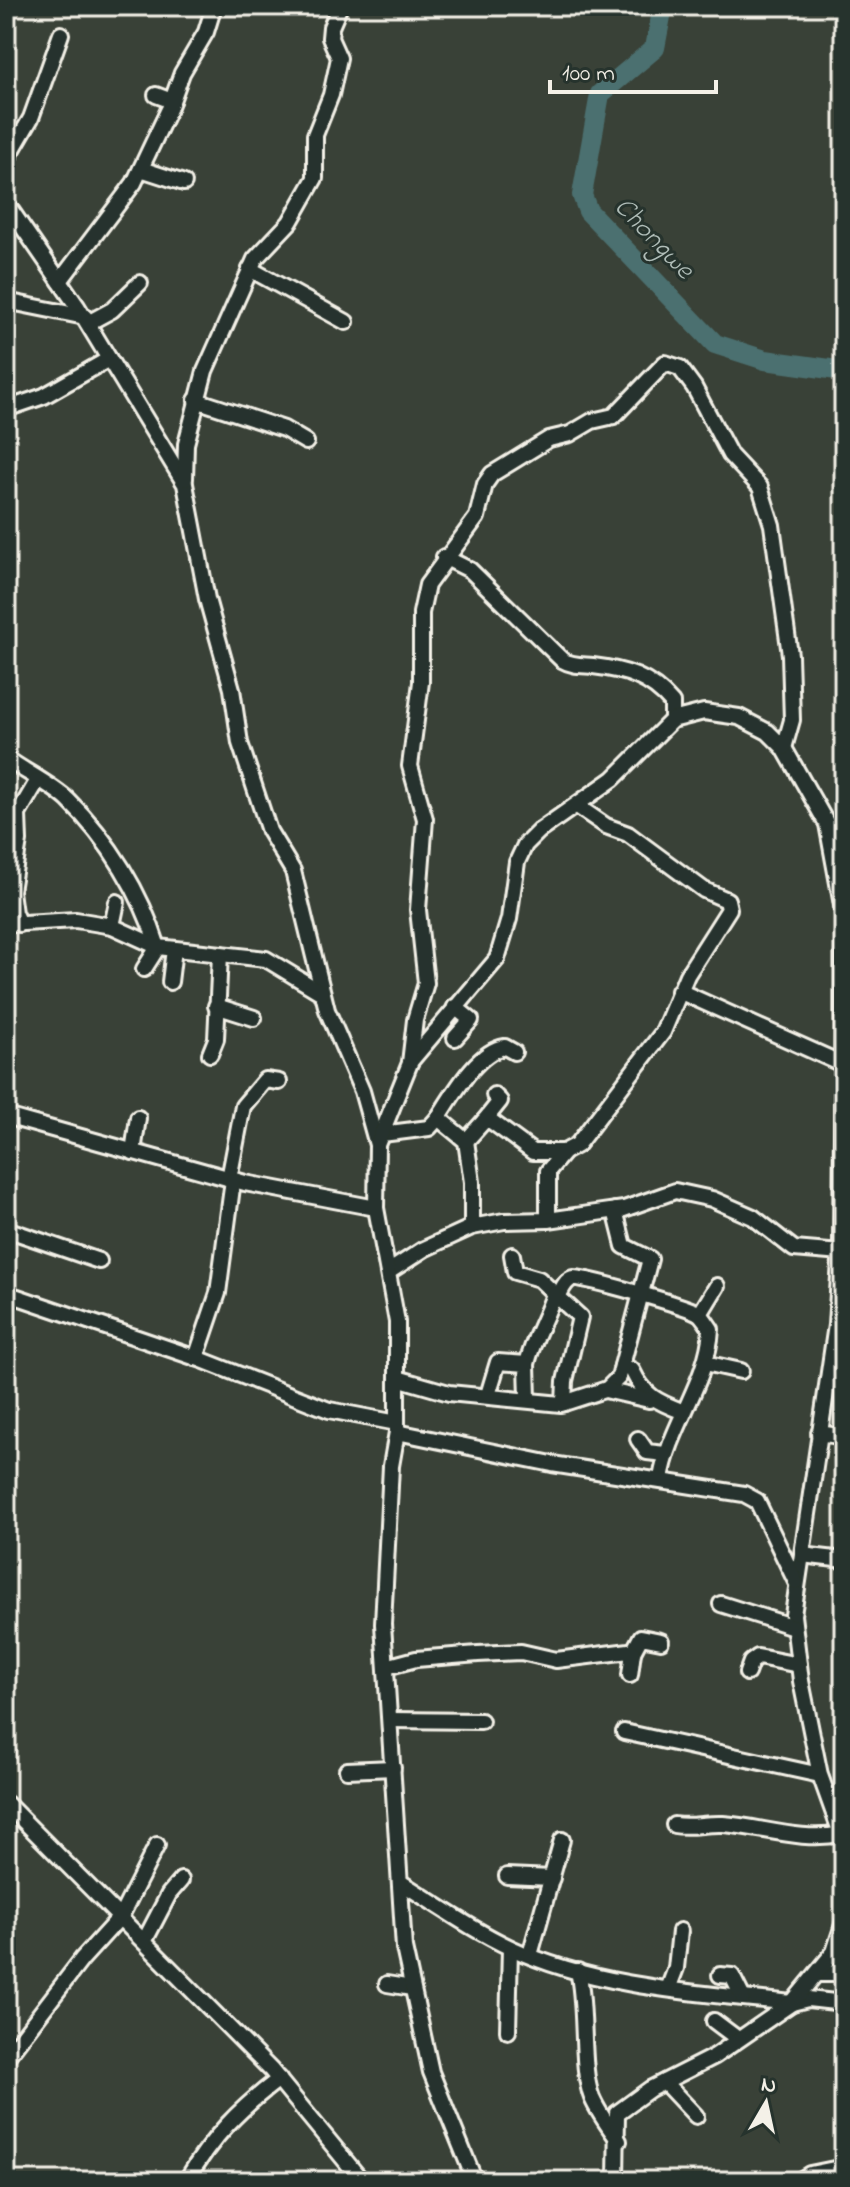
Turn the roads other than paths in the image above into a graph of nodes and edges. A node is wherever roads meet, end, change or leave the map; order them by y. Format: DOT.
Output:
graph roads {
  1 [pos="214,6"];
  2 [pos="340,6"];
  3 [pos="61,34"];
  4 [pos="156,95"];
  5 [pos="172,101"];
  6 [pos="6,161"];
  7 [pos="141,169"];
  8 [pos="184,183"];
  9 [pos="6,203"];
  10 [pos="250,269"];
  11 [pos="60,281"];
  12 [pos="140,283"];
  13 [pos="6,301"];
  14 [pos="86,320"];
  15 [pos="346,322"];
  16 [pos="109,359"];
  17 [pos="196,400"];
  18 [pos="6,409"];
  19 [pos="306,442"];
  20 [pos="185,484"];
  21 [pos="444,557"];
  22 [pos="672,720"];
  23 [pos="784,748"];
  24 [pos="6,758"];
  25 [pos="38,780"];
  26 [pos="577,806"];
  27 [pos="840,866"];
  28 [pos="117,902"];
  29 [pos="13,924"];
  30 [pos="112,926"];
  31 [pos="158,947"];
  32 [pos="174,949"];
  33 [pos="220,954"];
  34 [pos="144,969"];
  35 [pos="170,982"];
  36 [pos="679,991"];
  37 [pos="322,993"];
  38 [pos="216,1006"];
  39 [pos="455,1007"];
  40 [pos="254,1018"];
  41 [pos="455,1038"];
  42 [pos="843,1039"];
  43 [pos="514,1052"];
  44 [pos="814,1053"];
  45 [pos="210,1054"];
  46 [pos="410,1063"];
  47 [pos="842,1064"];
  48 [pos="279,1082"];
  49 [pos="494,1095"];
  50 [pos="6,1116"];
  51 [pos="138,1118"];
  52 [pos="438,1118"];
  53 [pos="484,1121"];
  54 [pos="380,1139"];
  55 [pos="466,1141"];
  56 [pos="133,1152"];
  57 [pos="564,1152"];
  58 [pos="231,1179"];
  59 [pos="376,1208"];
  60 [pos="615,1210"];
  61 [pos="548,1220"];
  62 [pos="472,1227"];
  63 [pos="6,1229"];
  64 [pos="841,1253"];
  65 [pos="512,1255"];
  66 [pos="99,1261"];
  67 [pos="390,1271"];
  68 [pos="717,1286"];
  69 [pos="6,1293"];
  70 [pos="642,1294"];
  71 [pos="556,1295"];
  72 [pos="700,1314"];
  73 [pos="196,1358"];
  74 [pos="705,1363"];
  75 [pos="527,1364"];
  76 [pos="622,1366"];
  77 [pos="741,1371"];
  78 [pos="397,1378"];
  79 [pos="605,1390"];
  80 [pos="488,1395"];
  81 [pos="528,1399"];
  82 [pos="653,1401"];
  83 [pos="564,1403"];
  84 [pos="684,1412"];
  85 [pos="397,1428"];
  86 [pos="819,1433"];
  87 [pos="844,1437"];
  88 [pos="638,1439"];
  89 [pos="665,1454"];
  90 [pos="661,1479"];
  91 [pos="802,1555"];
  92 [pos="844,1560"];
  93 [pos="796,1582"];
  94 [pos="721,1604"];
  95 [pos="794,1627"];
  96 [pos="661,1641"];
  97 [pos="633,1652"];
  98 [pos="799,1665"];
  99 [pos="386,1667"];
  100 [pos="747,1673"];
  101 [pos="630,1675"];
  102 [pos="390,1720"];
  103 [pos="481,1721"];
  104 [pos="624,1732"];
  105 [pos="393,1768"];
  106 [pos="347,1770"];
  107 [pos="820,1775"];
  108 [pos="6,1803"];
  109 [pos="674,1825"];
  110 [pos="842,1838"];
  111 [pos="562,1840"];
  112 [pos="157,1845"];
  113 [pos="507,1876"];
  114 [pos="552,1878"];
  115 [pos="181,1880"];
  116 [pos="400,1882"];
  117 [pos="121,1916"];
  118 [pos="844,1922"];
  119 [pos="680,1931"];
  120 [pos="145,1940"];
  121 [pos="510,1948"];
  122 [pos="530,1955"];
  123 [pos="844,1969"];
  124 [pos="578,1971"];
  125 [pos="818,1974"];
  126 [pos="720,1975"];
  127 [pos="387,1984"];
  128 [pos="412,1988"];
  129 [pos="668,1989"];
  130 [pos="743,1998"];
  131 [pos="792,2003"];
  132 [pos="844,2003"];
  133 [pos="714,2021"];
  134 [pos="508,2031"];
  135 [pos="738,2039"];
  136 [pos="6,2058"];
  137 [pos="279,2079"];
  138 [pos="664,2082"];
  139 [pos="696,2116"];
  140 [pos="619,2141"];
  141 [pos="844,2167"];
  142 [pos="354,2177"];
  143 [pos="186,2181"];
  144 [pos="475,2181"];
  145 [pos="616,2181"];
  146 [pos="799,2181"];
  1 -- 5 [label="street"];
  2 -- 10 [label="street"];
  3 -- 6 [label="street"];
  4 -- 5 [label="street"];
  5 -- 7 [label="street"];
  7 -- 8 [label="street"];
  7 -- 11 [label="street"];
  9 -- 11 [label="street"];
  10 -- 15 [label="street"];
  10 -- 17 [label="street"];
  11 -- 14 [label="street"];
  12 -- 14 [label="street"];
  13 -- 14 [label="street"];
  14 -- 16 [label="street"];
  16 -- 18 [label="street"];
  16 -- 20 [label="street"];
  17 -- 19 [label="street"];
  17 -- 20 [label="street"];
  20 -- 37 [label="street"];
  21 -- 22 [label="street"];
  21 -- 23 [label="street"];
  21 -- 46 [label="street"];
  22 -- 23 [label="street"];
  22 -- 26 [label="street"];
  23 -- 27 [label="street"];
  24 -- 25 [label="street"];
  25 -- 29 [label="street"];
  25 -- 31 [label="street"];
  26 -- 36 [label="street"];
  26 -- 39 [label="street"];
  27 -- 42 [label="street"];
  28 -- 30 [label="street"];
  29 -- 30 [label="street"];
  30 -- 31 [label="street"];
  31 -- 32 [label="street"];
  31 -- 34 [label="street"];
  32 -- 33 [label="street"];
  32 -- 35 [label="street"];
  33 -- 37 [label="street"];
  33 -- 38 [label="street"];
  36 -- 44 [label="street"];
  36 -- 57 [label="street"];
  37 -- 54 [label="street"];
  38 -- 40 [label="street"];
  38 -- 45 [label="street"];
  39 -- 41 [label="street"];
  39 -- 46 [label="street"];
  42 -- 44 [label="street"];
  42 -- 47 [label="street"];
  43 -- 52 [label="street"];
  44 -- 47 [label="street"];
  46 -- 54 [label="street"];
  47 -- 64 [label="street"];
  48 -- 58 [label="street"];
  49 -- 53 [label="street"];
  50 -- 56 [label="street"];
  51 -- 56 [label="street"];
  52 -- 54 [label="street"];
  52 -- 55 [label="street"];
  53 -- 55 [label="street"];
  53 -- 57 [label="street"];
  54 -- 59 [label="street"];
  55 -- 62 [label="street"];
  56 -- 58 [label="street"];
  57 -- 61 [label="street"];
  58 -- 59 [label="street"];
  58 -- 73 [label="street"];
  59 -- 67 [label="street"];
  60 -- 61 [label="street"];
  60 -- 64 [label="street"];
  60 -- 70 [label="street"];
  61 -- 62 [label="street"];
  62 -- 67 [label="street"];
  63 -- 66 [label="street"];
  64 -- 86 [label="street"];
  65 -- 71 [label="street"];
  67 -- 78 [label="street"];
  68 -- 72 [label="street"];
  69 -- 73 [label="street"];
  70 -- 71 [label="street"];
  70 -- 72 [label="street"];
  70 -- 76 [label="street"];
  71 -- 75 [label="street"];
  71 -- 83 [label="street"];
  72 -- 74 [label="street"];
  73 -- 85 [label="street"];
  74 -- 77 [label="street"];
  74 -- 84 [label="street"];
  75 -- 80 [label="street"];
  75 -- 81 [label="street"];
  76 -- 79 [label="street"];
  76 -- 82 [label="street"];
  78 -- 80 [label="street"];
  78 -- 85 [label="street"];
  79 -- 82 [label="street"];
  79 -- 83 [label="street"];
  80 -- 81 [label="street"];
  81 -- 83 [label="street"];
  82 -- 84 [label="street"];
  84 -- 89 [label="street"];
  85 -- 90 [label="street"];
  85 -- 99 [label="street"];
  86 -- 87 [label="street"];
  86 -- 91 [label="street"];
  88 -- 89 [label="street"];
  89 -- 90 [label="street"];
  90 -- 93 [label="street"];
  91 -- 92 [label="street"];
  91 -- 93 [label="street"];
  93 -- 95 [label="street"];
  94 -- 95 [label="street"];
  95 -- 98 [label="street"];
  96 -- 97 [label="street"];
  97 -- 99 [label="street"];
  97 -- 101 [label="street"];
  98 -- 100 [label="street"];
  98 -- 107 [label="street"];
  99 -- 102 [label="street"];
  102 -- 103 [label="street"];
  102 -- 105 [label="street"];
  104 -- 107 [label="street"];
  105 -- 106 [label="street"];
  105 -- 116 [label="street"];
  107 -- 110 [label="street"];
  108 -- 117 [label="street"];
  109 -- 110 [label="street"];
  111 -- 114 [label="street"];
  112 -- 117 [label="street"];
  113 -- 114 [label="street"];
  114 -- 122 [label="street"];
  115 -- 120 [label="street"];
  116 -- 121 [label="street"];
  116 -- 128 [label="street"];
  117 -- 120 [label="street"];
  117 -- 136 [label="street"];
  118 -- 125 [label="street"];
  119 -- 129 [label="street"];
  120 -- 137 [label="street"];
  121 -- 122 [label="street"];
  121 -- 134 [label="street"];
  122 -- 124 [label="street"];
  123 -- 125 [label="street"];
  124 -- 129 [label="street"];
  124 -- 140 [label="street"];
  125 -- 131 [label="street"];
  126 -- 130 [label="street"];
  127 -- 128 [label="street"];
  128 -- 144 [label="street"];
  129 -- 130 [label="street"];
  130 -- 131 [label="street"];
  131 -- 132 [label="street"];
  131 -- 135 [label="street"];
  133 -- 135 [label="street"];
  135 -- 138 [label="street"];
  137 -- 142 [label="street"];
  137 -- 143 [label="street"];
  138 -- 139 [label="street"];
  138 -- 140 [label="street"];
  140 -- 145 [label="street"];
  141 -- 146 [label="street"];
}
